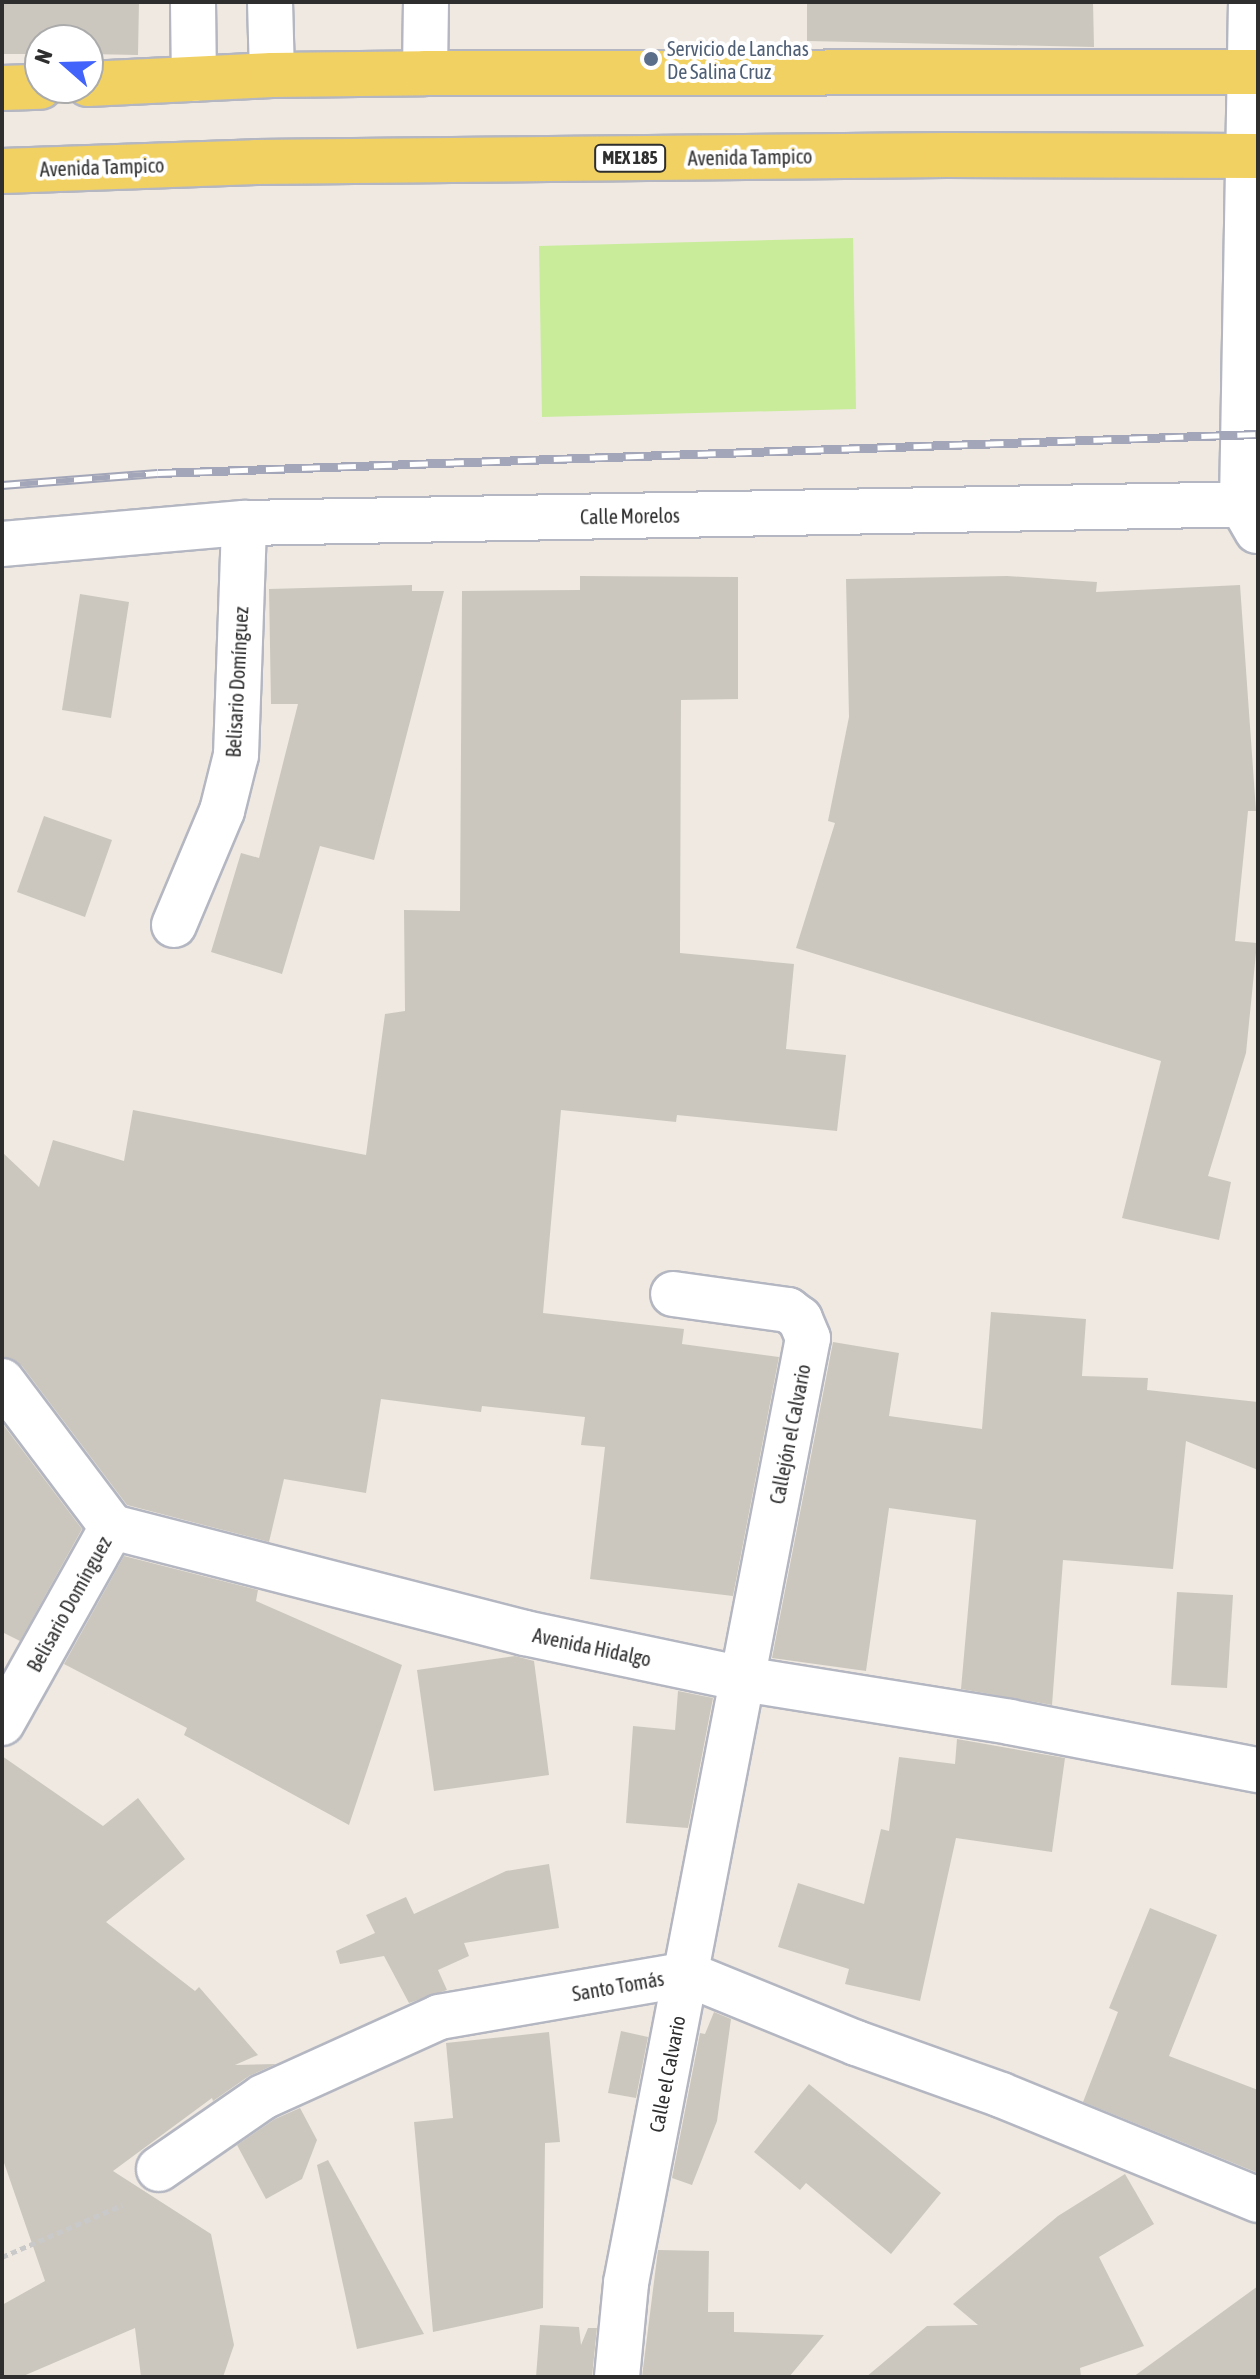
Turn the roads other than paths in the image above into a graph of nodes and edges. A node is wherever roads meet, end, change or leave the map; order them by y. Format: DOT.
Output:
graph roads {
  1 [pos="193,2"];
  2 [pos="270,2"];
  3 [pos="426,2"];
  4 [pos="1251,2"];
  5 [pos="1254,72"];
  6 [pos="425,73"];
  7 [pos="272,75"];
  8 [pos="194,79"];
  9 [pos="104,83"];
  10 [pos="24,87"];
  11 [pos="2,88"];
  12 [pos="1253,156"];
  13 [pos="2,171"];
  14 [pos="1253,514"];
  15 [pos="244,523"];
  16 [pos="2,544"];
  17 [pos="174,925"];
  18 [pos="673,1294"];
  19 [pos="2,1381"];
  20 [pos="112,1527"];
  21 [pos="743,1679"];
  22 [pos="2,1723"];
  23 [pos="1258,1770"];
  24 [pos="687,1974"];
  25 [pos="159,2169"];
  26 [pos="1258,2200"];
  27 [pos="617,2377"];
  1 -- 8 [label="street"];
  2 -- 7 [label="street"];
  3 -- 6 [label="street"];
  4 -- 5 [label="street"];
  5 -- 6 [label="main road"];
  5 -- 12 [label="street"];
  6 -- 7 [label="main road"];
  7 -- 8 [label="main road"];
  8 -- 9 [label="main road"];
  10 -- 11 [label="main road"];
  12 -- 13 [label="main road, Avenida Tampico / MEX 185"];
  12 -- 14 [label="street"];
  14 -- 15 [label="street, Calle Morelos"];
  15 -- 16 [label="street, Calle Morelos"];
  15 -- 17 [label="street, Belisario Domínguez"];
  18 -- 21 [label="street, Callejón el Calvario"];
  19 -- 20 [label="street"];
  20 -- 21 [label="street, Avenida Hidalgo"];
  20 -- 22 [label="street, Belisario Domínguez"];
  21 -- 23 [label="street, Avenida Hidalgo"];
  21 -- 24 [label="street, Calle el Calvario"];
  24 -- 25 [label="street, Santo Tomás"];
  24 -- 26 [label="street, Santo Tomás"];
  24 -- 27 [label="street, Calle el Calvario"];
}
